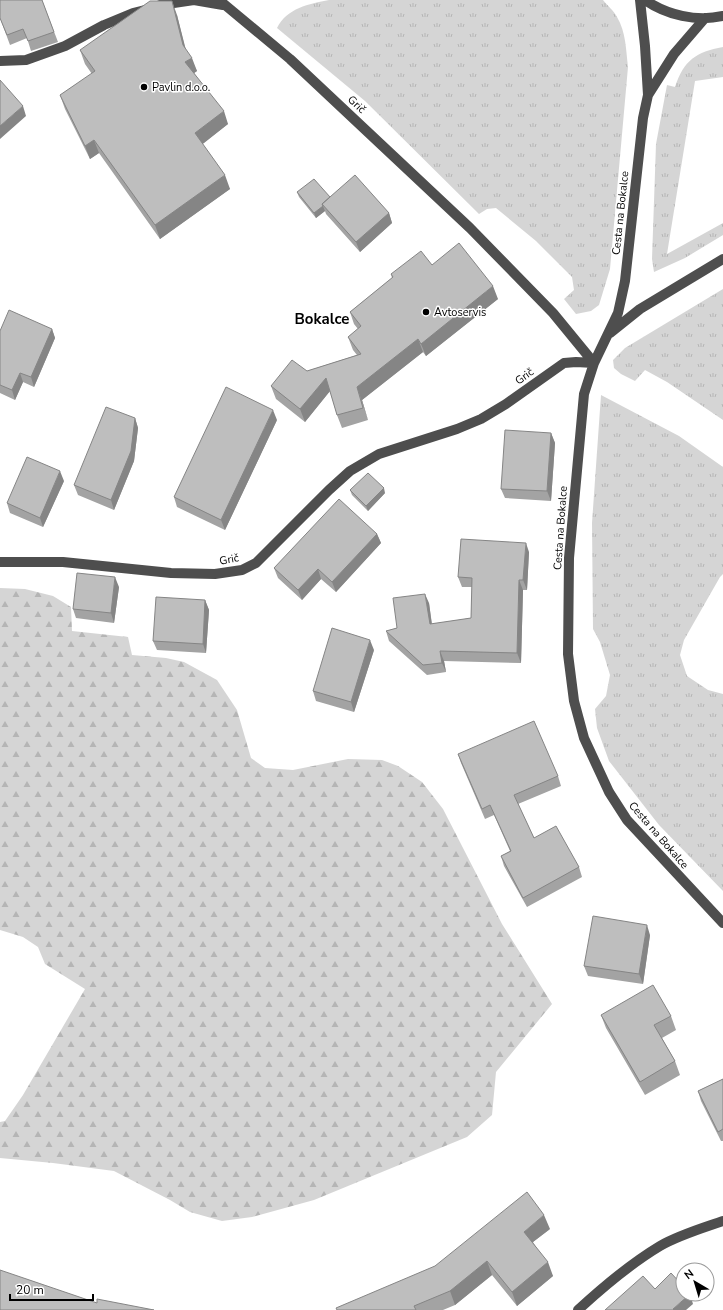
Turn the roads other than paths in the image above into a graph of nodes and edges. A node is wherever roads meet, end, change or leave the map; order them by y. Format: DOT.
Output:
graph roads {
  1 [pos="640,0"];
  2 [pos="645,0"];
  3 [pos="221,2"];
  4 [pos="723,16"];
  5 [pos="705,18"];
  6 [pos="0,61"];
  7 [pos="648,95"];
  8 [pos="723,259"];
  9 [pos="607,336"];
  10 [pos="594,363"];
  11 [pos="0,562"];
  12 [pos="723,923"];
  13 [pos="723,1221"];
  14 [pos="578,1310"];
  1 -- 7 [label="street, Cesta na Bokalce"];
  2 -- 5 [label="street"];
  3 -- 6 [label="street"];
  3 -- 10 [label="street, Grič"];
  4 -- 5 [label="street"];
  5 -- 7 [label="street, Cesta na Bokalce"];
  7 -- 9 [label="street, Cesta na Bokalce"];
  8 -- 9 [label="street"];
  9 -- 10 [label="street, Cesta na Bokalce"];
  10 -- 11 [label="street, Grič"];
  10 -- 12 [label="street, Cesta na Bokalce"];
  13 -- 14 [label="street"];
}
